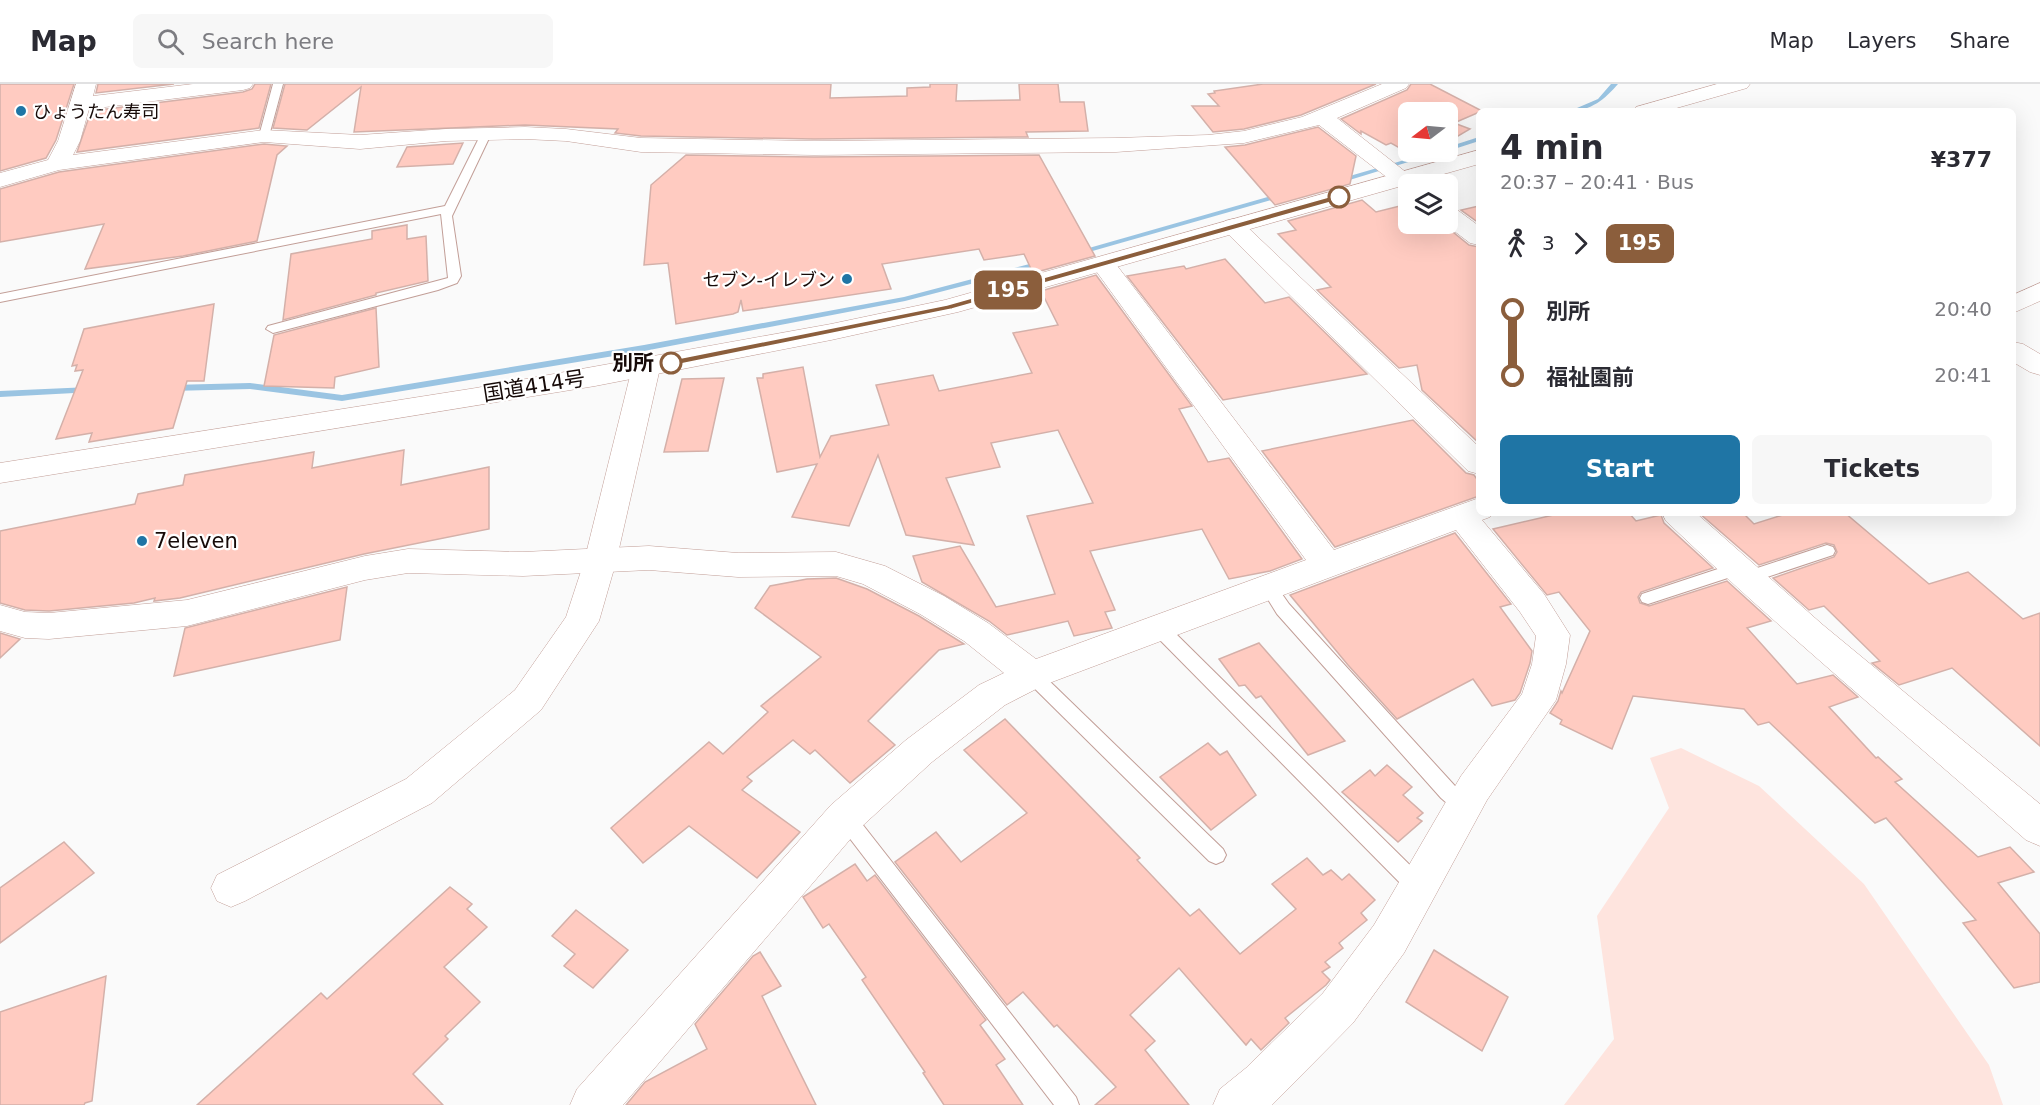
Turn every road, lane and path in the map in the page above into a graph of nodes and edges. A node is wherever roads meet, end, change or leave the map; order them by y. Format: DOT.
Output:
graph roads {
  1 [pos="243,84"];
  2 [pos="278,84"];
  3 [pos="1399,84"];
  4 [pos="1740,84"];
  5 [pos="83,94"];
  6 [pos="1654,108"];
  7 [pos="1322,117"];
  8 [pos="486,134"];
  9 [pos="264,136"];
  10 [pos="1476,158"];
  11 [pos="57,165"];
  12 [pos="1420,174"];
  13 [pos="1398,175"];
  14 [pos="0,180"];
  15 [pos="1398,180"];
  16 [pos="449,209"];
  17 [pos="1458,222"];
  18 [pos="1233,226"];
  19 [pos="1476,236"];
  20 [pos="1103,264"];
  21 [pos="2040,291"];
  22 [pos="0,298"];
  23 [pos="2016,303"];
  24 [pos="273,329"];
  25 [pos="2016,352"];
  26 [pos="2040,366"];
  27 [pos="646,368"];
  28 [pos="1476,461"];
  29 [pos="0,473"];
  30 [pos="1471,513"];
  31 [pos="1680,516"];
  32 [pos="1827,551"];
  33 [pos="600,562"];
  34 [pos="1328,566"];
  35 [pos="1741,574"];
  36 [pos="1269,588"];
  37 [pos="1648,598"];
  38 [pos="0,618"];
  39 [pos="1160,629"];
  40 [pos="1032,675"];
  41 [pos="1464,806"];
  42 [pos="845,817"];
  43 [pos="2040,828"];
  44 [pos="1216,855"];
  45 [pos="1418,887"];
  46 [pos="231,888"];
  47 [pos="592,1105"];
  48 [pos="1068,1105"];
  49 [pos="1236,1105"];
  1 -- 5 [label="main road"];
  2 -- 9 [label="lane"];
  3 -- 7 [label="main road"];
  4 -- 6 [label="main road"];
  5 -- 11 [label="main road"];
  7 -- 8 [label="main road"];
  7 -- 13 [label="main road"];
  8 -- 9 [label="main road"];
  8 -- 16 [label="lane"];
  9 -- 11 [label="main road"];
  10 -- 12 [label="main road, 国道414号"];
  11 -- 14 [label="main road"];
  15 -- 18 [label="main road, 国道414号"];
  16 -- 22 [label="lane"];
  16 -- 24 [label="lane"];
  17 -- 19 [label="main road"];
  18 -- 20 [label="main road, 国道414号"];
  18 -- 28 [label="main road"];
  20 -- 27 [label="main road, 国道414号"];
  20 -- 34 [label="main road"];
  21 -- 23 [label="main road"];
  25 -- 26 [label="main road"];
  27 -- 29 [label="main road, 国道414号"];
  27 -- 33 [label="main road"];
  30 -- 34 [label="main road"];
  30 -- 41 [label="main road"];
  31 -- 35 [label="main road"];
  32 -- 35 [label="lane"];
  33 -- 38 [label="main road"];
  33 -- 40 [label="main road"];
  33 -- 46 [label="main road"];
  34 -- 36 [label="main road"];
  35 -- 37 [label="lane"];
  35 -- 43 [label="main road"];
  36 -- 39 [label="main road"];
  36 -- 41 [label="lane"];
  39 -- 40 [label="main road"];
  39 -- 45 [label="lane"];
  40 -- 42 [label="main road"];
  40 -- 44 [label="lane"];
  41 -- 45 [label="main road"];
  42 -- 47 [label="main road"];
  42 -- 48 [label="lane"];
  45 -- 49 [label="main road"];
}
